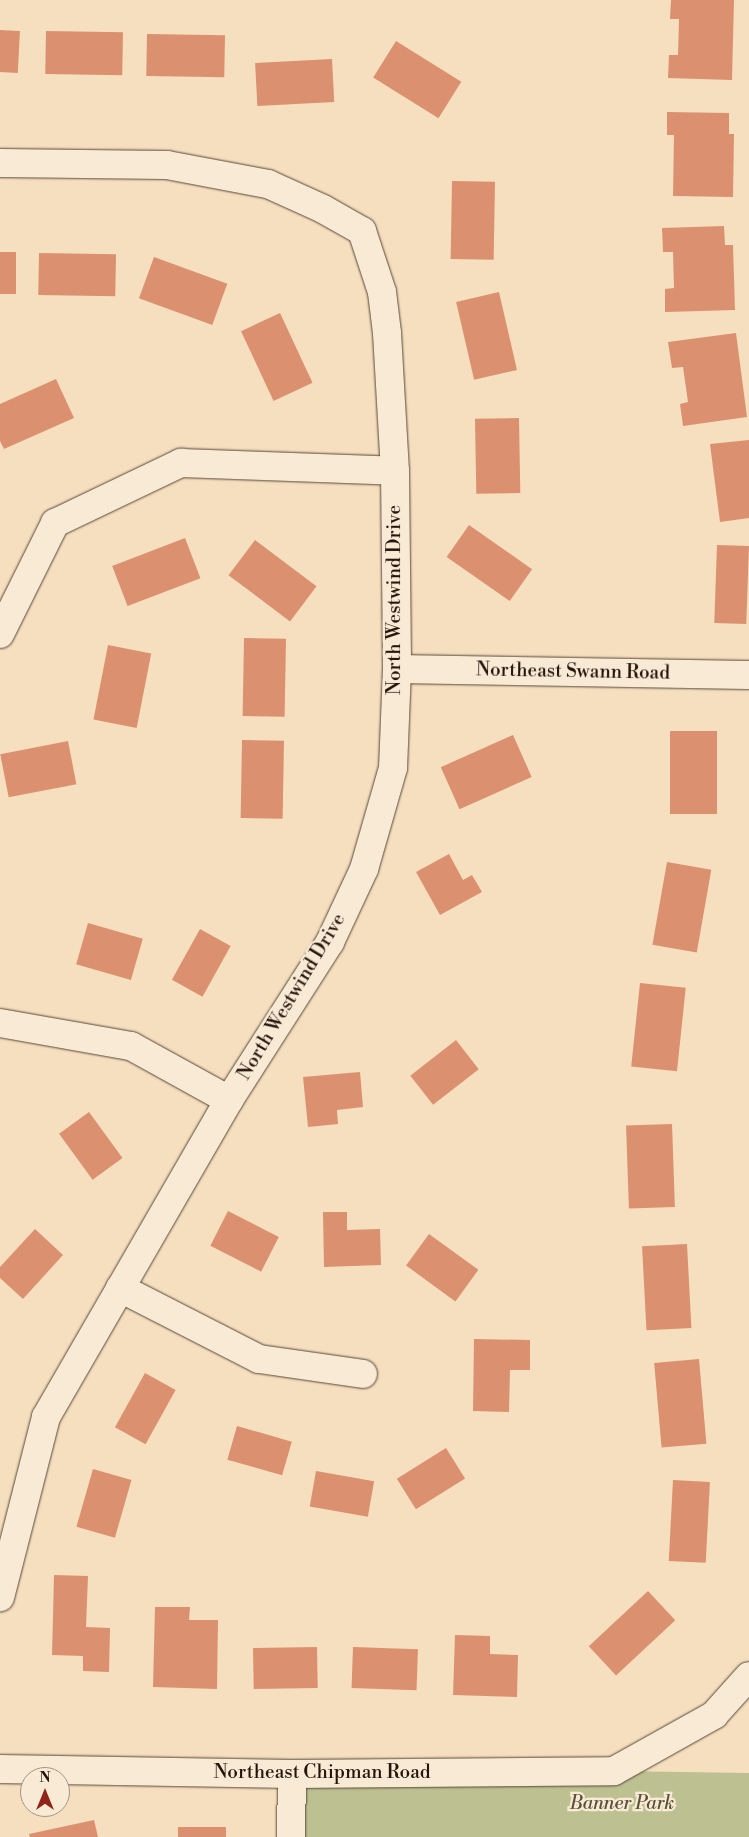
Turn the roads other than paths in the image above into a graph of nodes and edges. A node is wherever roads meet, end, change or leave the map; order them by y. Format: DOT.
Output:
graph roads {
  1 [pos="0,163"];
  2 [pos="395,471"];
  3 [pos="0,634"];
  4 [pos="397,669"];
  5 [pos="749,675"];
  6 [pos="0,1024"];
  7 [pos="229,1100"];
  8 [pos="120,1288"];
  9 [pos="363,1374"];
  10 [pos="0,1597"];
  11 [pos="749,1676"];
  12 [pos="0,1769"];
  13 [pos="292,1774"];
  14 [pos="291,1837"];
  1 -- 2 [label="street, North Westwind Drive"];
  2 -- 3 [label="street"];
  2 -- 4 [label="street, North Westwind Drive"];
  4 -- 5 [label="street, Northeast Swann Road"];
  4 -- 7 [label="street, North Westwind Drive"];
  6 -- 7 [label="street"];
  7 -- 8 [label="street, North Westwind Drive"];
  8 -- 9 [label="street"];
  8 -- 10 [label="street, North Westwind Drive"];
  11 -- 13 [label="street, Northeast Chipman Road"];
  12 -- 13 [label="street, Northeast Chipman Road"];
  13 -- 14 [label="street"];
}
